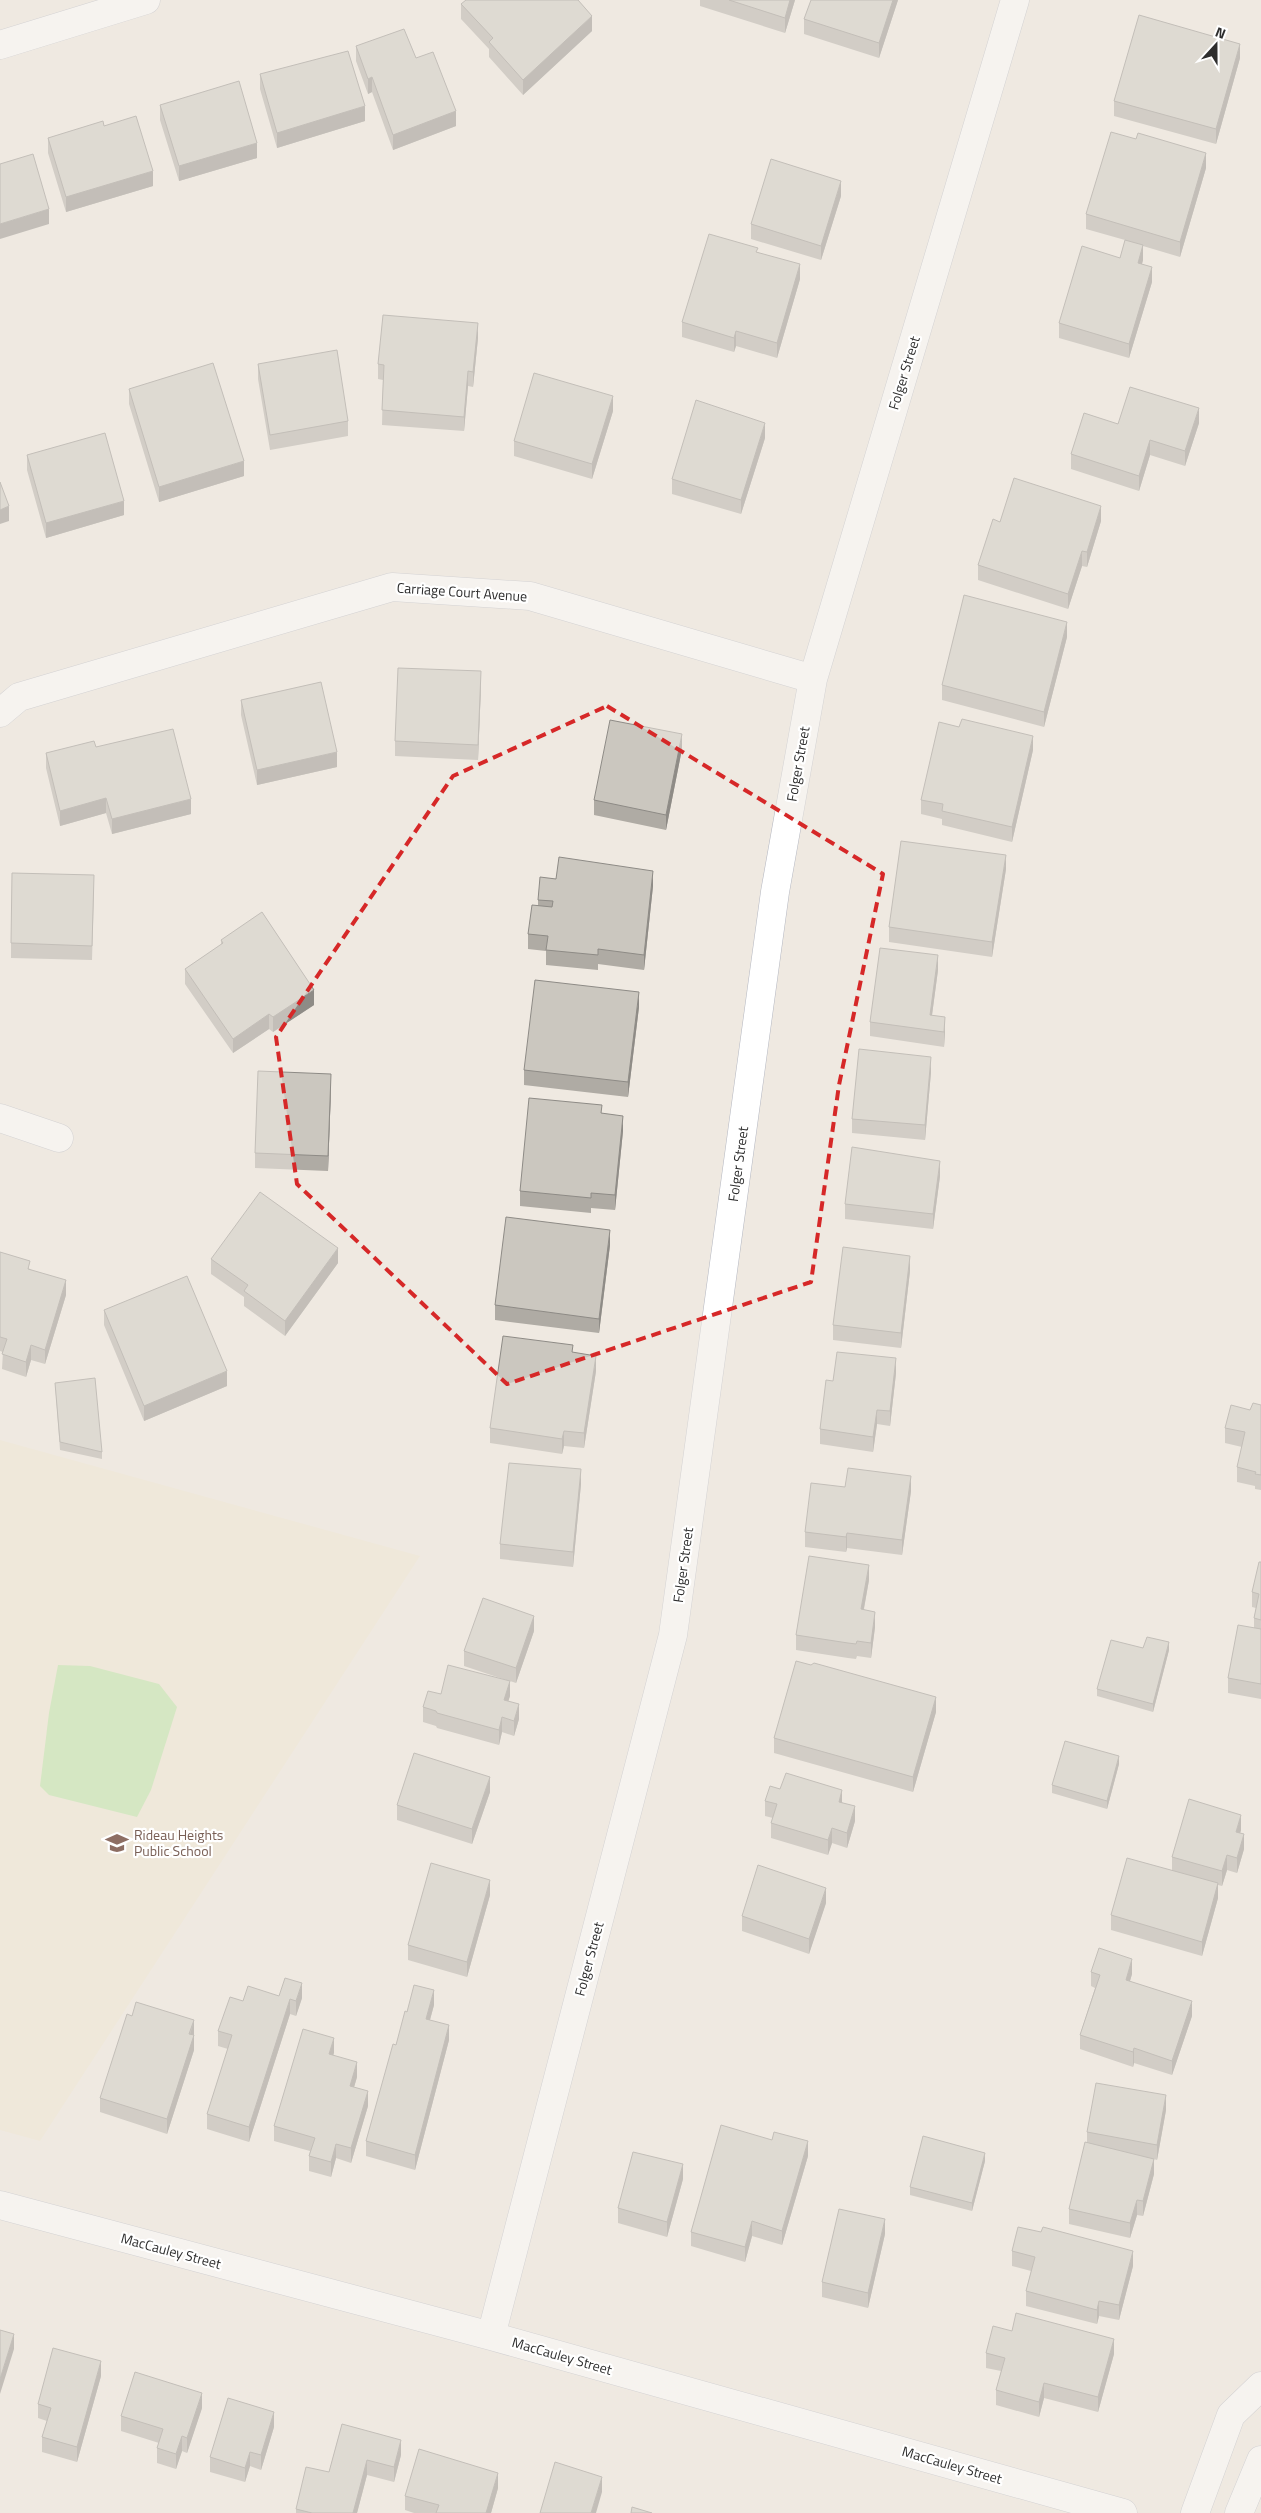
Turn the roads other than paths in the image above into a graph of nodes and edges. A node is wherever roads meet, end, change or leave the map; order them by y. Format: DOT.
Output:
graph roads {
  1 [pos="146,0"];
  2 [pos="1015,0"];
  3 [pos="0,45"];
  4 [pos="813,679"];
  5 [pos="0,713"];
  6 [pos="0,1118"];
  7 [pos="59,1138"];
  8 [pos="0,2205"];
  9 [pos="491,2336"];
  10 [pos="1261,2386"];
  11 [pos="1261,2460"];
  12 [pos="1123,2513"];
  13 [pos="1194,2513"];
  14 [pos="1240,2513"];
  1 -- 3 [label="street"];
  2 -- 4 [label="street, Folger Street"];
  4 -- 5 [label="street, Carriage Court Avenue"];
  4 -- 9 [label="street, Folger Street"];
  6 -- 7 [label="street"];
  8 -- 9 [label="street, MacCauley Street"];
  9 -- 12 [label="street, MacCauley Street"];
  10 -- 13 [label="street"];
  11 -- 14 [label="street"];
}
